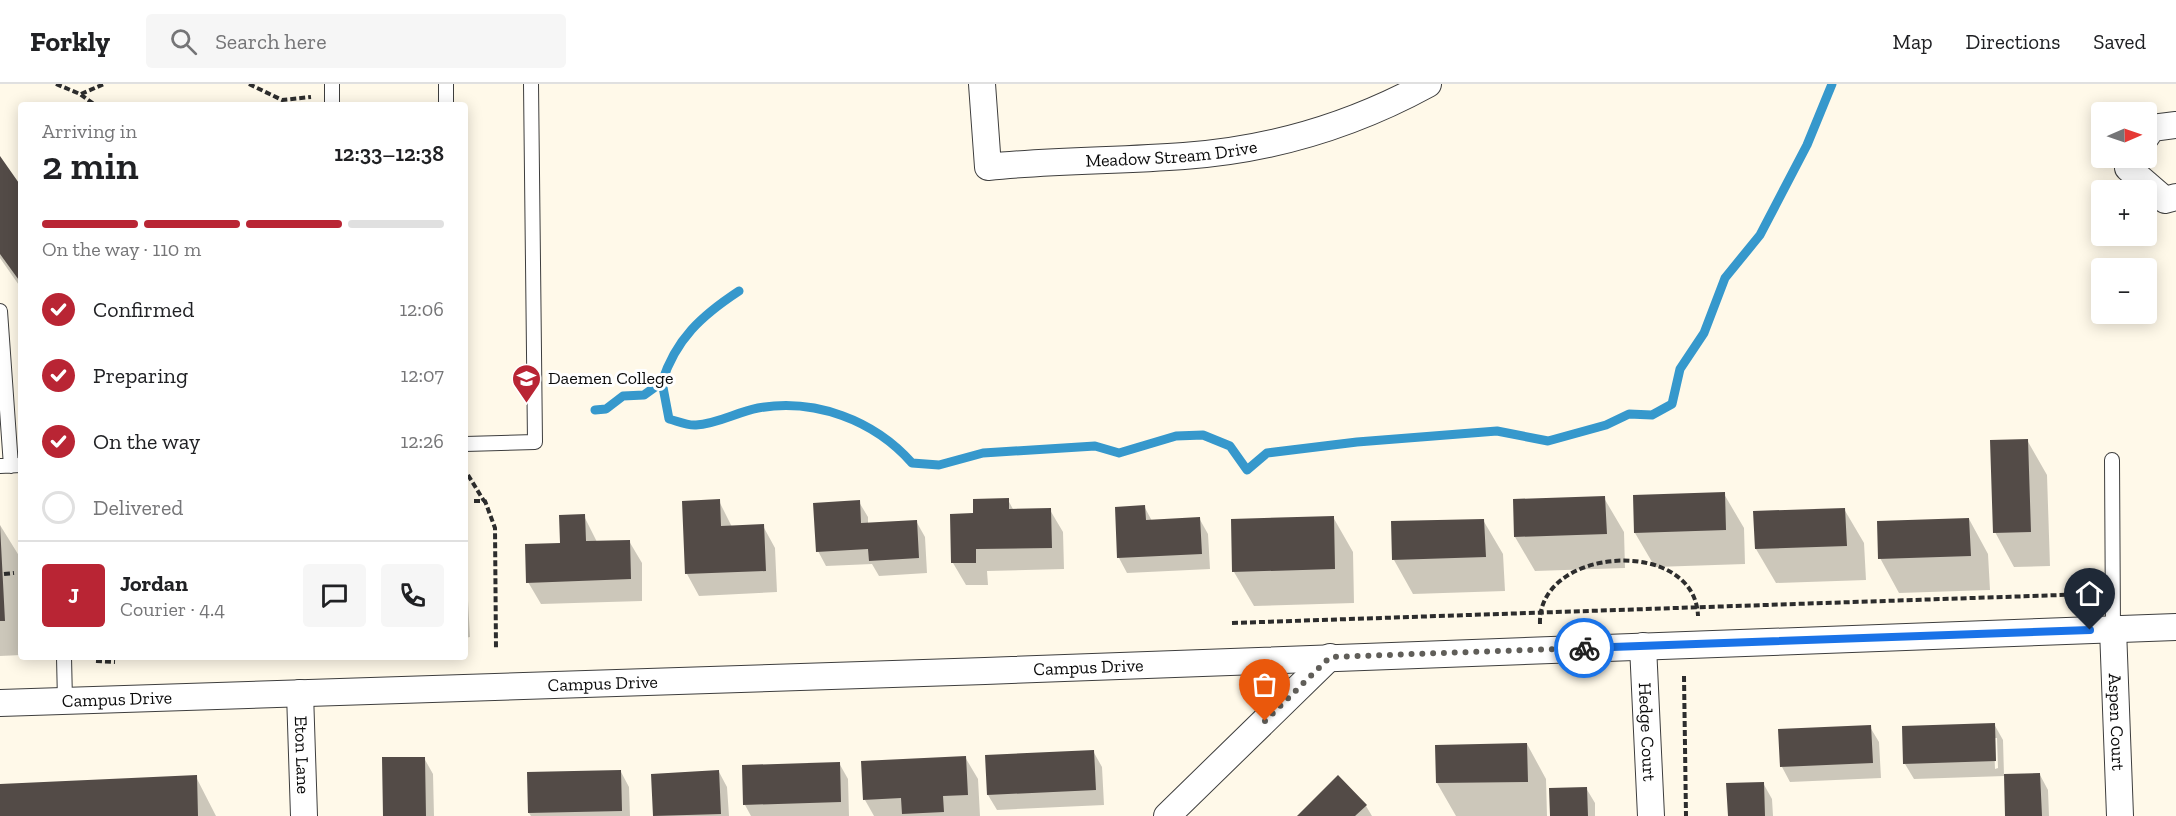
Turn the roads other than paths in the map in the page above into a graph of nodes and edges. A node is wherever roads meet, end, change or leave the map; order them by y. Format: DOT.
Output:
graph roads {
  1 [pos="332,84"];
  2 [pos="446,84"];
  3 [pos="531,84"];
  4 [pos="982,84"];
  5 [pos="1428,84"];
  6 [pos="333,102"];
  7 [pos="446,102"];
  8 [pos="2176,125"];
  9 [pos="2157,127"];
  10 [pos="2128,168"];
  11 [pos="2176,197"];
  12 [pos="0,311"];
  13 [pos="468,444"];
  14 [pos="2112,460"];
  15 [pos="11,466"];
  16 [pos="2176,627"];
  17 [pos="2113,629"];
  18 [pos="1643,646"];
  19 [pos="1330,657"];
  20 [pos="64,660"];
  21 [pos="300,693"];
  22 [pos="65,701"];
  23 [pos="0,703"];
  24 [pos="304,816"];
  25 [pos="1167,816"];
  26 [pos="1651,816"];
  27 [pos="2120,816"];
  1 -- 6 [label="lane"];
  2 -- 7 [label="lane"];
  3 -- 13 [label="lane"];
  4 -- 5 [label="street, Meadow Stream Drive"];
  8 -- 9 [label="street"];
  10 -- 11 [label="street"];
  12 -- 15 [label="lane"];
  14 -- 17 [label="lane"];
  16 -- 17 [label="street, Campus Drive"];
  17 -- 18 [label="street, Campus Drive"];
  17 -- 27 [label="street, Aspen Court"];
  18 -- 19 [label="street, Campus Drive"];
  18 -- 26 [label="street, Hedge Court"];
  19 -- 21 [label="street, Campus Drive"];
  19 -- 25 [label="street"];
  20 -- 22 [label="lane"];
  21 -- 22 [label="street, Campus Drive"];
  21 -- 24 [label="street, Eton Lane"];
  22 -- 23 [label="street, Campus Drive"];
}
